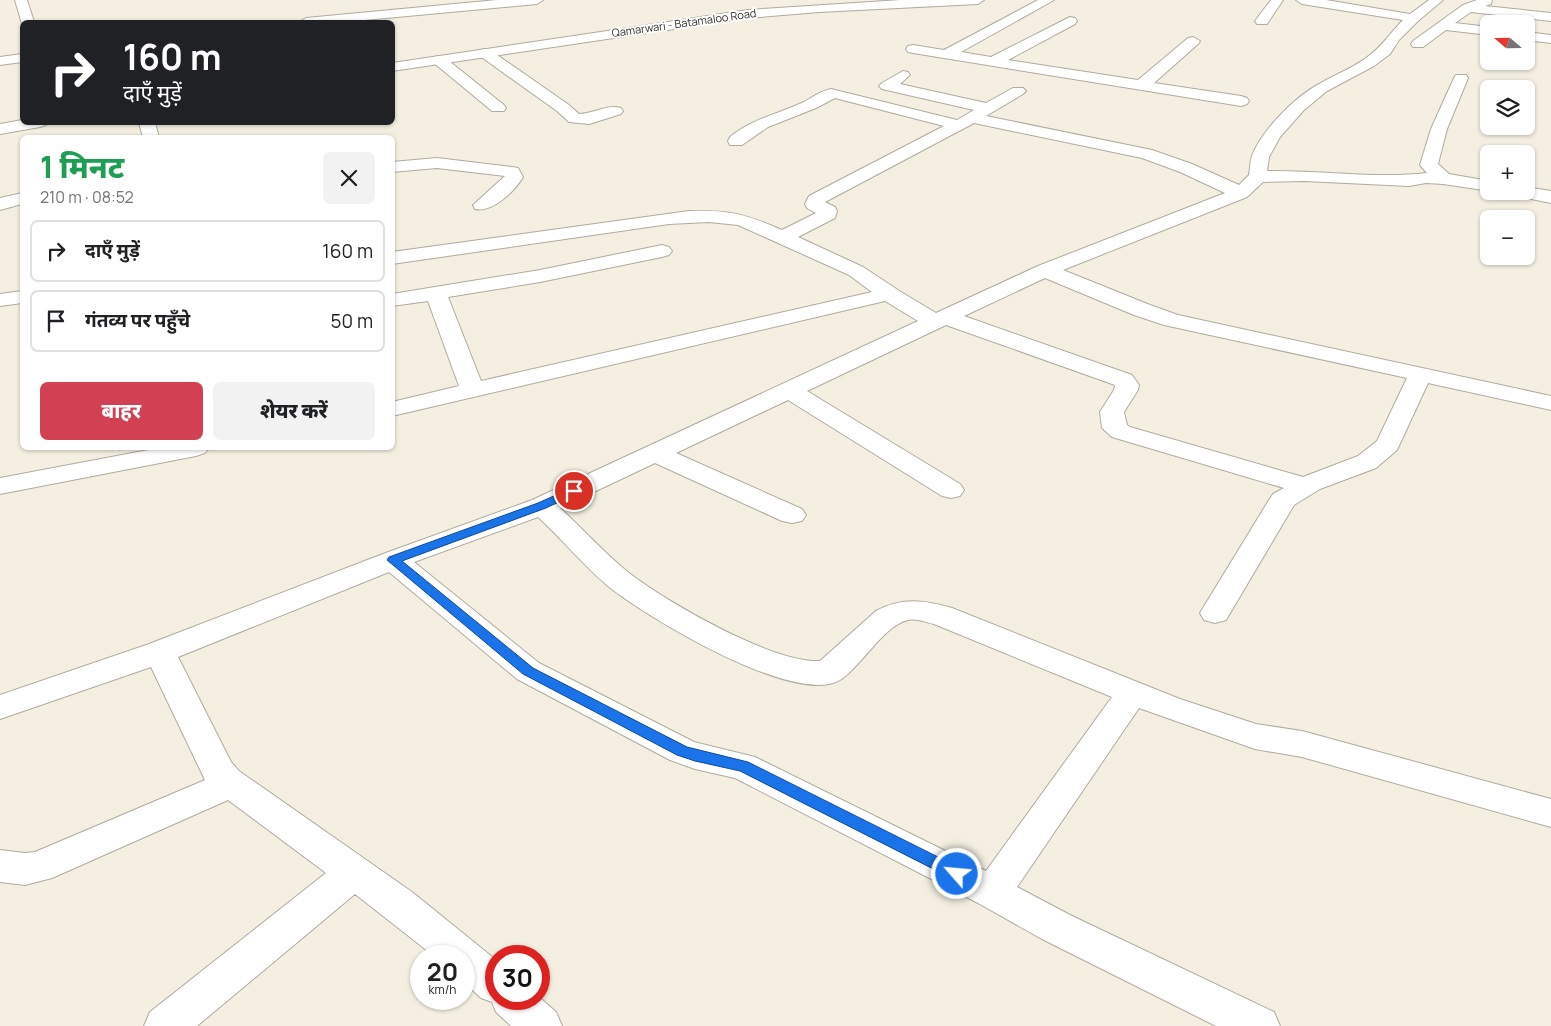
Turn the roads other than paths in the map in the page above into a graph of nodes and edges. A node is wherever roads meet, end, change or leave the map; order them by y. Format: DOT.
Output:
graph roads {
  1 [pos="21,0"];
  2 [pos="536,0"];
  3 [pos="897,0"];
  4 [pos="978,0"];
  5 [pos="1048,0"];
  6 [pos="1277,0"];
  7 [pos="1302,0"];
  8 [pos="1437,0"];
  9 [pos="1488,0"];
  10 [pos="1468,8"];
  11 [pos="1551,17"];
  12 [pos="1413,18"];
  13 [pos="27,20"];
  14 [pos="327,20"];
  15 [pos="1070,21"];
  16 [pos="1262,21"];
  17 [pos="1444,26"];
  18 [pos="1480,30"];
  19 [pos="1535,37"];
  20 [pos="1551,39"];
  21 [pos="1192,41"];
  22 [pos="1418,44"];
  23 [pos="913,48"];
  24 [pos="485,53"];
  25 [pos="947,54"];
  26 [pos="20,58"];
  27 [pos="439,60"];
  28 [pos="0,61"];
  29 [pos="395,61"];
  30 [pos="994,61"];
  31 [pos="395,67"];
  32 [pos="903,75"];
  33 [pos="1460,78"];
  34 [pos="1142,85"];
  35 [pos="1018,91"];
  36 [pos="1241,100"];
  37 [pos="498,108"];
  38 [pos="989,108"];
  39 [pos="615,111"];
  40 [pos="20,119"];
  41 [pos="966,121"];
  42 [pos="0,123"];
  43 [pos="23,125"];
  44 [pos="0,129"];
  45 [pos="736,141"];
  46 [pos="395,167"];
  47 [pos="1443,179"];
  48 [pos="1249,185"];
  49 [pos="1480,185"];
  50 [pos="1535,194"];
  51 [pos="1551,197"];
  52 [pos="20,199"];
  53 [pos="0,204"];
  54 [pos="482,205"];
  55 [pos="782,238"];
  56 [pos="662,250"];
  57 [pos="395,258"];
  58 [pos="1045,270"];
  59 [pos="436,293"];
  60 [pos="889,294"];
  61 [pos="20,297"];
  62 [pos="0,300"];
  63 [pos="395,300"];
  64 [pos="941,320"];
  65 [pos="1420,375"];
  66 [pos="472,390"];
  67 [pos="789,390"];
  68 [pos="1551,403"];
  69 [pos="395,407"];
  70 [pos="186,450"];
  71 [pos="655,453"];
  72 [pos="0,486"];
  73 [pos="1306,486"];
  74 [pos="951,490"];
  75 [pos="542,506"];
  76 [pos="792,515"];
  77 [pos="393,560"];
  78 [pos="1215,613"];
  79 [pos="160,652"];
  80 [pos="1132,692"];
  81 [pos="0,707"];
  82 [pos="231,784"];
  83 [pos="1551,812"];
  84 [pos="0,866"];
  85 [pos="354,873"];
  86 [pos="992,892"];
  87 [pos="447,945"];
  88 [pos="475,968"];
  89 [pos="485,976"];
  90 [pos="523,1010"];
  91 [pos="1233,1020"];
  92 [pos="166,1026"];
  93 [pos="541,1026"];
  1 -- 13 [label="street"];
  2 -- 14 [label="street"];
  3 -- 29 [label="street, Qamarwari - Batamaloo Road"];
  4 -- 24 [label="street, Qamarwari - Batamaloo Road"];
  5 -- 25 [label="street"];
  6 -- 16 [label="street"];
  7 -- 12 [label="street"];
  8 -- 12 [label="street"];
  9 -- 10 [label="street"];
  10 -- 11 [label="street"];
  10 -- 17 [label="street"];
  12 -- 48 [label="street"];
  15 -- 30 [label="street"];
  17 -- 18 [label="street"];
  17 -- 22 [label="street"];
  19 -- 20 [label="street"];
  21 -- 34 [label="street"];
  23 -- 25 [label="street"];
  24 -- 27 [label="street, Qamarwari - Batamaloo Road"];
  24 -- 39 [label="street"];
  25 -- 30 [label="street"];
  26 -- 28 [label="street"];
  27 -- 31 [label="street, Qamarwari - Batamaloo Road"];
  27 -- 37 [label="street"];
  30 -- 34 [label="street"];
  32 -- 38 [label="street"];
  33 -- 47 [label="street"];
  34 -- 36 [label="street"];
  35 -- 38 [label="street"];
  38 -- 41 [label="street"];
  40 -- 42 [label="street"];
  41 -- 45 [label="street"];
  41 -- 48 [label="street"];
  41 -- 55 [label="street"];
  43 -- 44 [label="street"];
  46 -- 54 [label="street"];
  47 -- 48 [label="street"];
  47 -- 49 [label="street"];
  48 -- 58 [label="street"];
  50 -- 51 [label="street"];
  52 -- 53 [label="street"];
  55 -- 57 [label="street"];
  55 -- 60 [label="street"];
  56 -- 59 [label="street"];
  58 -- 64 [label="street"];
  58 -- 65 [label="street"];
  59 -- 63 [label="street"];
  59 -- 66 [label="street"];
  60 -- 64 [label="street"];
  60 -- 66 [label="street"];
  61 -- 62 [label="street"];
  64 -- 67 [label="street"];
  64 -- 73 [label="street"];
  65 -- 68 [label="street"];
  65 -- 73 [label="street"];
  66 -- 69 [label="street"];
  67 -- 71 [label="street"];
  67 -- 74 [label="street"];
  70 -- 72 [label="street"];
  71 -- 75 [label="street"];
  71 -- 76 [label="street"];
  73 -- 78 [label="street"];
  75 -- 77 [label="street"];
  75 -- 80 [label="street"];
  77 -- 79 [label="street"];
  77 -- 86 [label="street"];
  79 -- 81 [label="street"];
  79 -- 82 [label="street"];
  80 -- 83 [label="street"];
  80 -- 86 [label="street"];
  82 -- 84 [label="street"];
  82 -- 85 [label="street"];
  85 -- 87 [label="street"];
  85 -- 92 [label="street"];
  86 -- 91 [label="street"];
  88 -- 89 [label="street"];
  90 -- 93 [label="street"];
}
